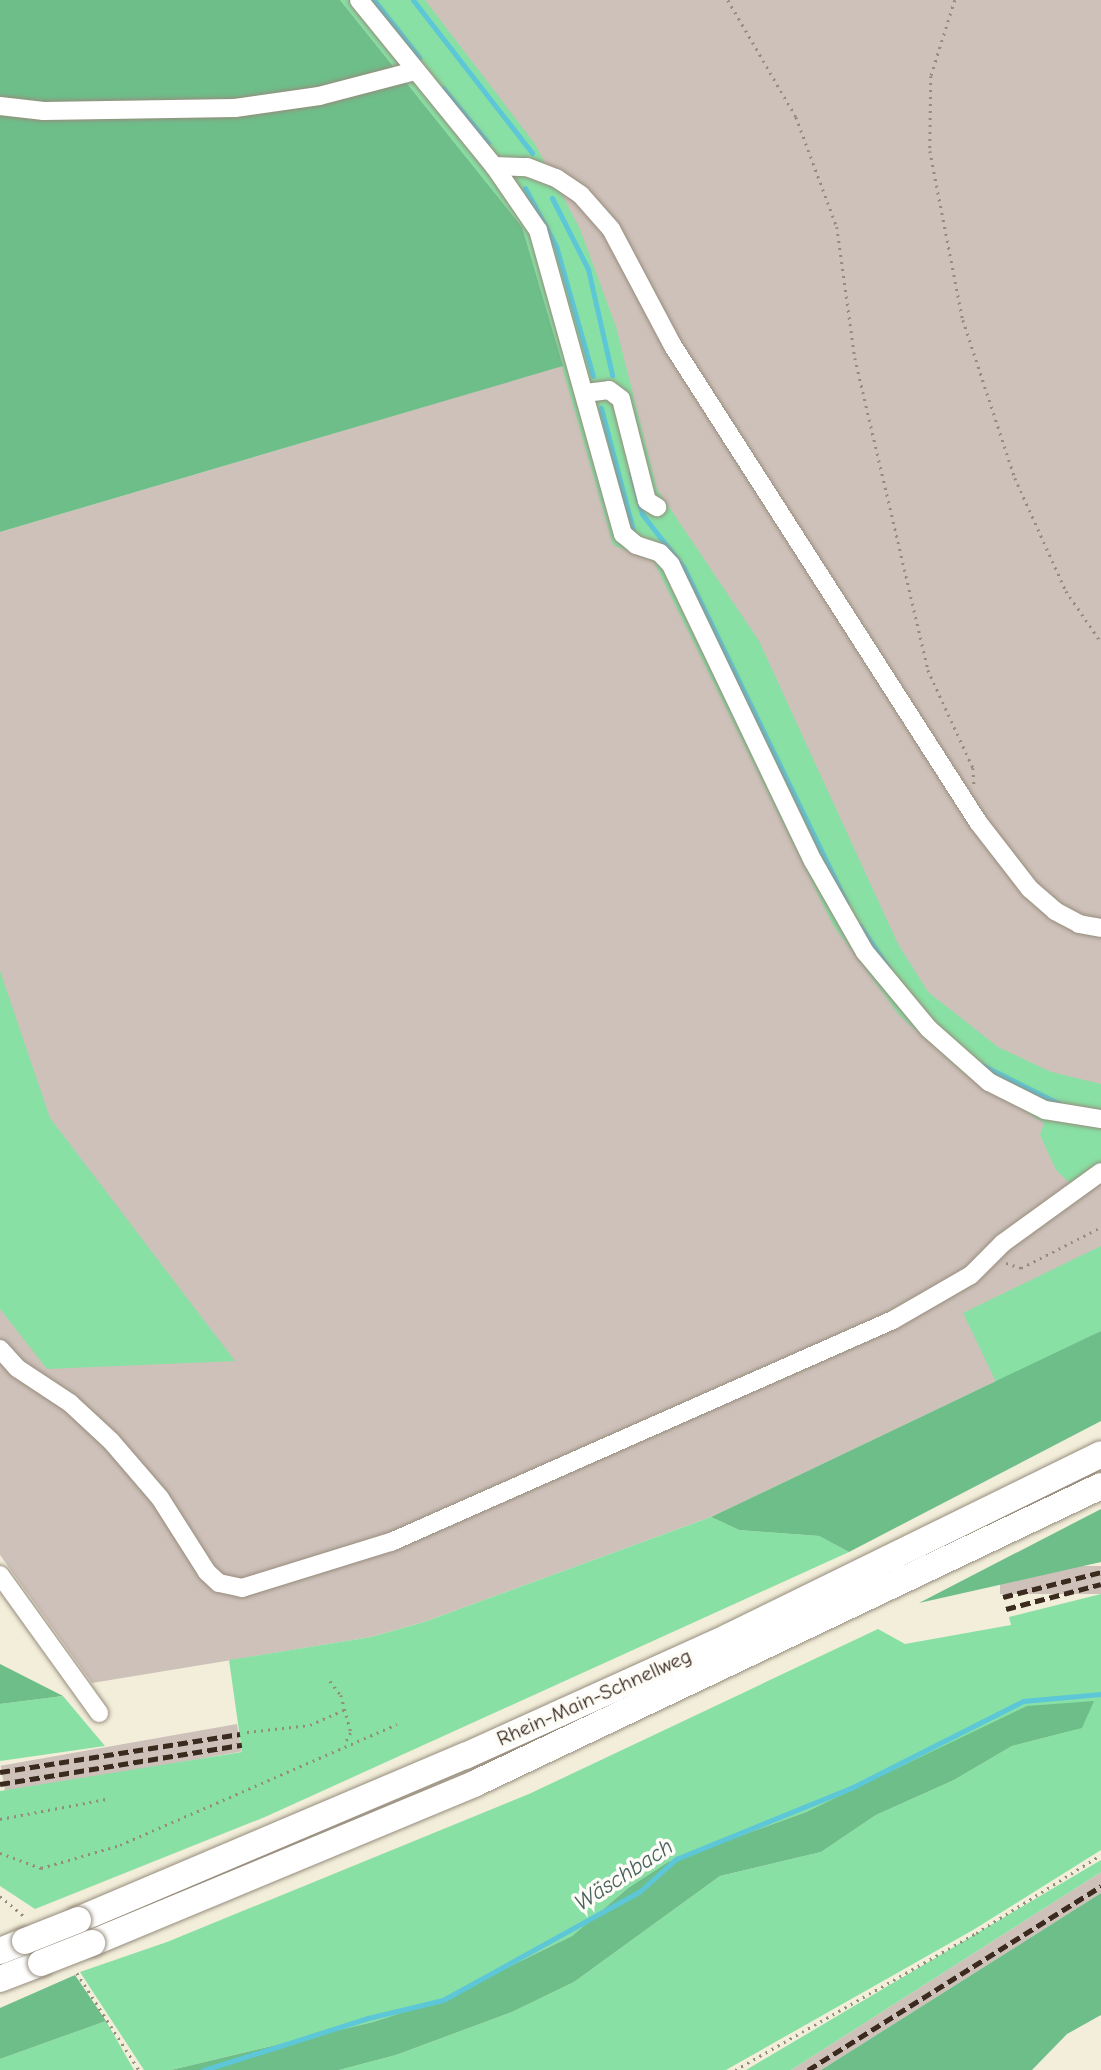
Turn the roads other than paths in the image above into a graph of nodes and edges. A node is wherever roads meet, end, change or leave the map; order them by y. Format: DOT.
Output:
graph roads {
  1 [pos="359,0"];
  2 [pos="415,71"];
  3 [pos="0,106"];
  4 [pos="494,166"];
  5 [pos="585,393"];
  6 [pos="657,508"];
  7 [pos="1101,928"];
  8 [pos="1101,1119"];
  9 [pos="1101,1172"];
  10 [pos="0,1349"];
  11 [pos="1101,1454"];
  12 [pos="1101,1486"];
  13 [pos="0,1575"];
  14 [pos="99,1713"];
  15 [pos="0,1951"];
  16 [pos="0,1979"];
  1 -- 2 [label="lane"];
  2 -- 3 [label="lane"];
  2 -- 4 [label="lane"];
  4 -- 5 [label="lane"];
  4 -- 7 [label="lane"];
  5 -- 6 [label="lane"];
  5 -- 8 [label="lane"];
  9 -- 10 [label="lane"];
  11 -- 15 [label="highway, Rhein-Main-Schnellweg, bridge"];
  12 -- 16 [label="highway, Rhein-Main-Schnellweg, bridge"];
  13 -- 14 [label="lane"];
}
